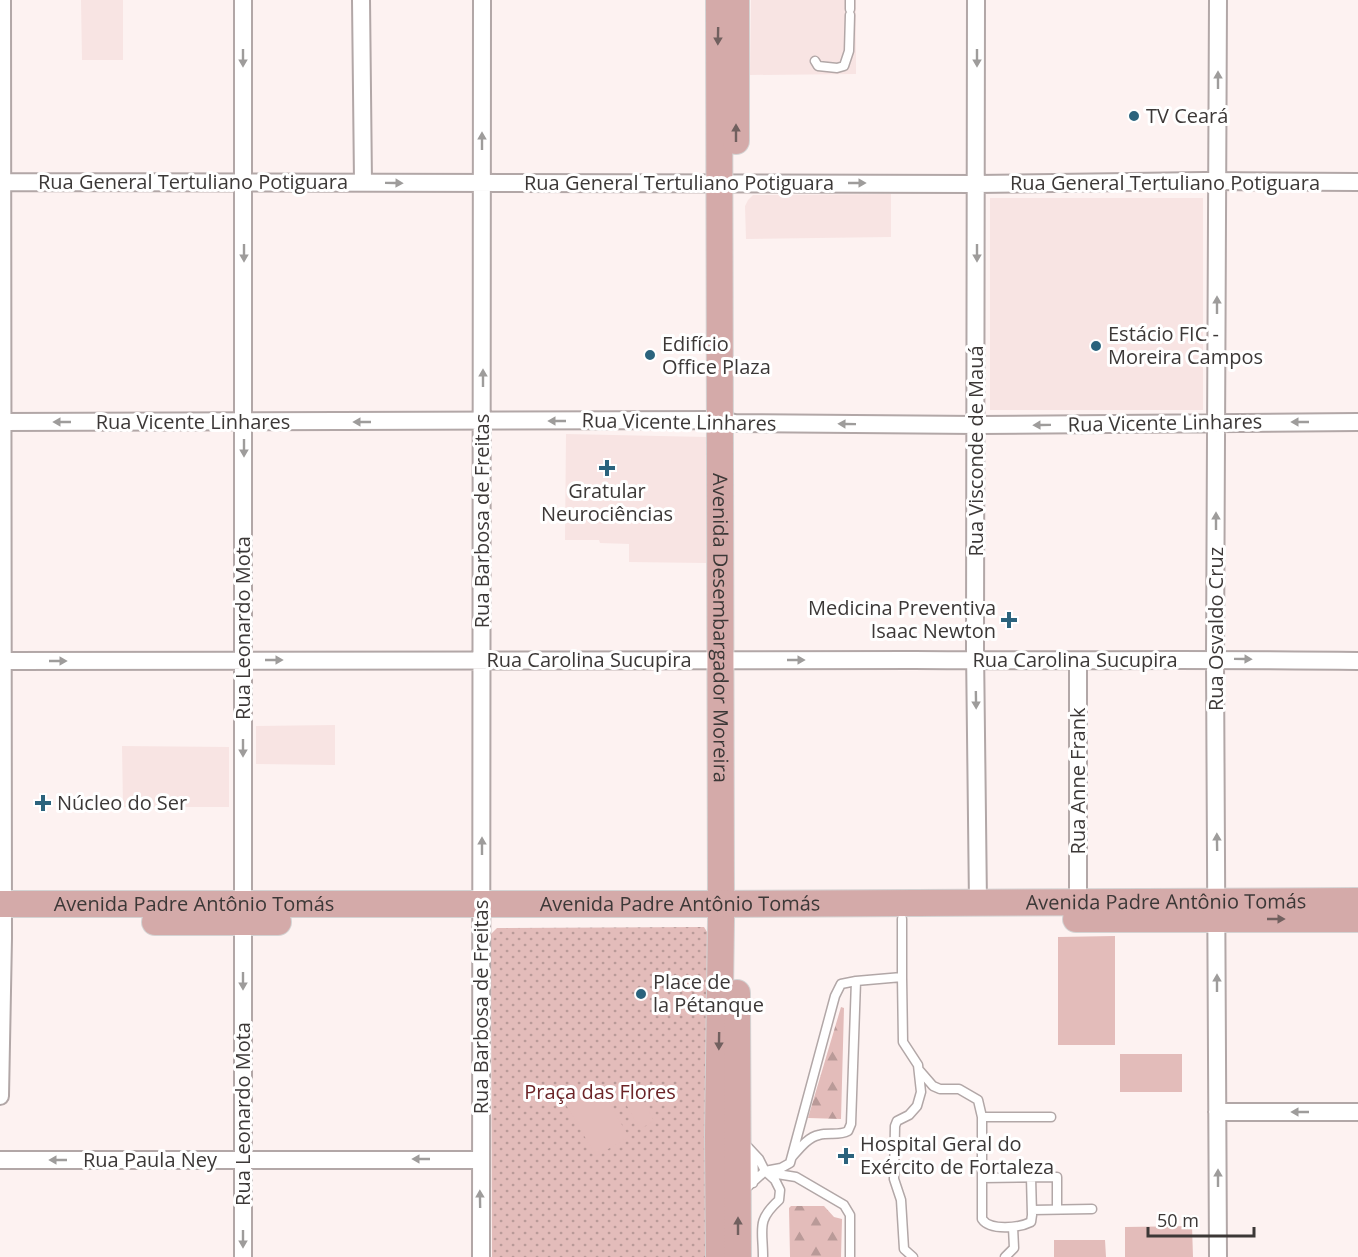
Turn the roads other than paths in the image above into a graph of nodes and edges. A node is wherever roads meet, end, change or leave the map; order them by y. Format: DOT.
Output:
graph roads {
  1 [pos="243,0"];
  2 [pos="361,0"];
  3 [pos="482,0"];
  4 [pos="719,0"];
  5 [pos="736,0"];
  6 [pos="976,0"];
  7 [pos="1218,0"];
  8 [pos="2,2"];
  9 [pos="850,8"];
  10 [pos="815,61"];
  11 [pos="2,121"];
  12 [pos="244,181"];
  13 [pos="1218,181"];
  14 [pos="1,182"];
  15 [pos="363,182"];
  16 [pos="1358,182"];
  17 [pos="482,183"];
  18 [pos="727,183"];
  19 [pos="977,184"];
  20 [pos="483,421"];
  21 [pos="728,421"];
  22 [pos="2,422"];
  23 [pos="244,422"];
  24 [pos="1216,422"];
  25 [pos="1358,422"];
  26 [pos="977,425"];
  27 [pos="482,659"];
  28 [pos="1215,659"];
  29 [pos="243,660"];
  30 [pos="729,660"];
  31 [pos="1,661"];
  32 [pos="975,661"];
  33 [pos="1078,661"];
  34 [pos="1358,661"];
  35 [pos="1358,901"];
  36 [pos="1078,902"];
  37 [pos="978,903"];
  38 [pos="1217,910"];
  39 [pos="481,912"];
  40 [pos="729,912"];
  41 [pos="1,913"];
  42 [pos="243,914"];
  43 [pos="902,919"];
  44 [pos="1358,919"];
  45 [pos="902,977"];
  46 [pos="856,981"];
  47 [pos="920,1071"];
  48 [pos="0,1096"];
  49 [pos="1217,1112"];
  50 [pos="1358,1112"];
  51 [pos="982,1117"];
  52 [pos="1051,1117"];
  53 [pos="735,1141"];
  54 [pos="791,1157"];
  55 [pos="243,1159"];
  56 [pos="0,1160"];
  57 [pos="480,1160"];
  58 [pos="765,1171"];
  59 [pos="1031,1177"];
  60 [pos="982,1178"];
  61 [pos="736,1191"];
  62 [pos="1057,1209"];
  63 [pos="1092,1209"];
  64 [pos="1032,1210"];
  65 [pos="1013,1227"];
  66 [pos="243,1257"];
  67 [pos="481,1257"];
  68 [pos="719,1257"];
  69 [pos="738,1257"];
  70 [pos="763,1257"];
  71 [pos="850,1257"];
  72 [pos="913,1257"];
  73 [pos="1005,1257"];
  74 [pos="1218,1257"];
  1 -- 12 [label="street, Rua Leonardo Mota, one-way"];
  2 -- 15 [label="street"];
  17 -- 3 [label="street, Rua Barbosa de Freitas, one-way"];
  4 -- 18 [label="main road, Avenida Desembargador Moreira, one-way"];
  18 -- 5 [label="main road, Avenida Desembargador Moreira, one-way"];
  6 -- 19 [label="street, Rua Visconde de Mauá, one-way"];
  13 -- 7 [label="street, Rua Osvaldo Cruz, one-way"];
  8 -- 11 [label="street"];
  9 -- 10 [label="lane"];
  11 -- 14 [label="street"];
  12 -- 14 [label="street, Rua General Tertuliano Potiguara"];
  12 -- 15 [label="street, Rua General Tertuliano Potiguara"];
  12 -- 23 [label="street, Rua Leonardo Mota, one-way"];
  13 -- 16 [label="street, Rua General Tertuliano Potiguara"];
  13 -- 19 [label="street, Rua General Tertuliano Potiguara"];
  24 -- 13 [label="street, Rua Osvaldo Cruz, one-way"];
  14 -- 22 [label="street"];
  15 -- 17 [label="street, Rua General Tertuliano Potiguara, one-way"];
  17 -- 18 [label="street, Rua General Tertuliano Potiguara"];
  20 -- 17 [label="street, Rua Barbosa de Freitas, one-way"];
  18 -- 19 [label="street, Rua General Tertuliano Potiguara, one-way"];
  18 -- 21 [label="main road, Avenida Desembargador Moreira"];
  19 -- 26 [label="street, Rua Visconde de Mauá, one-way"];
  21 -- 20 [label="street, Rua Vicente Linhares, one-way"];
  20 -- 23 [label="street, Rua Vicente Linhares, one-way"];
  20 -- 27 [label="street, Rua Barbosa de Freitas"];
  26 -- 21 [label="street, Rua Vicente Linhares, one-way"];
  21 -- 30 [label="main road, Avenida Desembargador Moreira"];
  23 -- 22 [label="street, Rua Vicente Linhares, one-way"];
  22 -- 31 [label="street"];
  23 -- 29 [label="street, Rua Leonardo Mota, one-way"];
  25 -- 24 [label="street, Rua Vicente Linhares, one-way"];
  24 -- 26 [label="street, Rua Vicente Linhares, one-way"];
  28 -- 24 [label="street, Rua Osvaldo Cruz, one-way"];
  26 -- 32 [label="street, Rua Visconde de Mauá"];
  29 -- 27 [label="street, Rua Carolina Sucupira, one-way"];
  27 -- 30 [label="street, Rua Carolina Sucupira"];
  39 -- 27 [label="street, Rua Barbosa de Freitas, one-way"];
  28 -- 33 [label="street, Rua Carolina Sucupira"];
  28 -- 34 [label="street, Rua Carolina Sucupira, one-way"];
  38 -- 28 [label="street, Rua Osvaldo Cruz, one-way"];
  31 -- 29 [label="street, Rua Carolina Sucupira, one-way"];
  29 -- 42 [label="street, Rua Leonardo Mota, one-way"];
  30 -- 32 [label="street, Rua Carolina Sucupira, one-way"];
  30 -- 40 [label="main road, Avenida Desembargador Moreira"];
  31 -- 41 [label="street"];
  32 -- 33 [label="street, Rua Carolina Sucupira"];
  32 -- 37 [label="street, Rua Visconde de Mauá, one-way"];
  33 -- 36 [label="street, Rua Anne Frank"];
  35 -- 38 [label="main road, Avenida Padre Antônio Tomás"];
  36 -- 37 [label="main road, Avenida Padre Antônio Tomás"];
  36 -- 38 [label="main road, Avenida Padre Antônio Tomás"];
  37 -- 40 [label="main road, Avenida Padre Antônio Tomás"];
  38 -- 43 [label="main road, Avenida Padre Antônio Tomás"];
  38 -- 44 [label="main road, Avenida Padre Antônio Tomás, one-way"];
  49 -- 38 [label="street, Rua Osvaldo Cruz, one-way"];
  39 -- 40 [label="main road, Avenida Padre Antônio Tomás"];
  39 -- 42 [label="main road, Avenida Padre Antônio Tomás"];
  39 -- 57 [label="street, Rua Barbosa de Freitas"];
  40 -- 43 [label="main road, Avenida Padre Antônio Tomás"];
  40 -- 53 [label="main road, Avenida Desembargador Moreira"];
  41 -- 42 [label="main road, Avenida Padre Antônio Tomás"];
  41 -- 48 [label="street"];
  42 -- 55 [label="street, Rua Leonardo Mota, one-way"];
  43 -- 45 [label="lane"];
  45 -- 46 [label="lane"];
  45 -- 47 [label="lane"];
  46 -- 54 [label="lane"];
  46 -- 54 [label="lane"];
  47 -- 51 [label="lane"];
  47 -- 72 [label="lane"];
  50 -- 49 [label="street, one-way"];
  74 -- 49 [label="street, Rua Osvaldo Cruz, one-way"];
  51 -- 52 [label="lane"];
  51 -- 60 [label="lane"];
  53 -- 58 [label="lane"];
  53 -- 61 [label="main road, Avenida Desembargador Moreira"];
  53 -- 61 [label="lane"];
  54 -- 58 [label="lane"];
  55 -- 56 [label="street, Rua Paula Ney, one-way"];
  57 -- 55 [label="street, Rua Paula Ney, one-way"];
  55 -- 66 [label="street, Rua Leonardo Mota, one-way"];
  67 -- 57 [label="street, Rua Barbosa de Freitas, one-way"];
  58 -- 61 [label="lane"];
  58 -- 70 [label="lane"];
  58 -- 71 [label="lane"];
  59 -- 60 [label="lane"];
  59 -- 62 [label="lane"];
  59 -- 64 [label="lane"];
  60 -- 65 [label="lane"];
  61 -- 68 [label="main road, Avenida Desembargador Moreira"];
  69 -- 61 [label="main road, Avenida Desembargador Moreira, one-way"];
  62 -- 63 [label="lane"];
  62 -- 64 [label="lane"];
  64 -- 65 [label="lane"];
  65 -- 73 [label="lane"];
}
